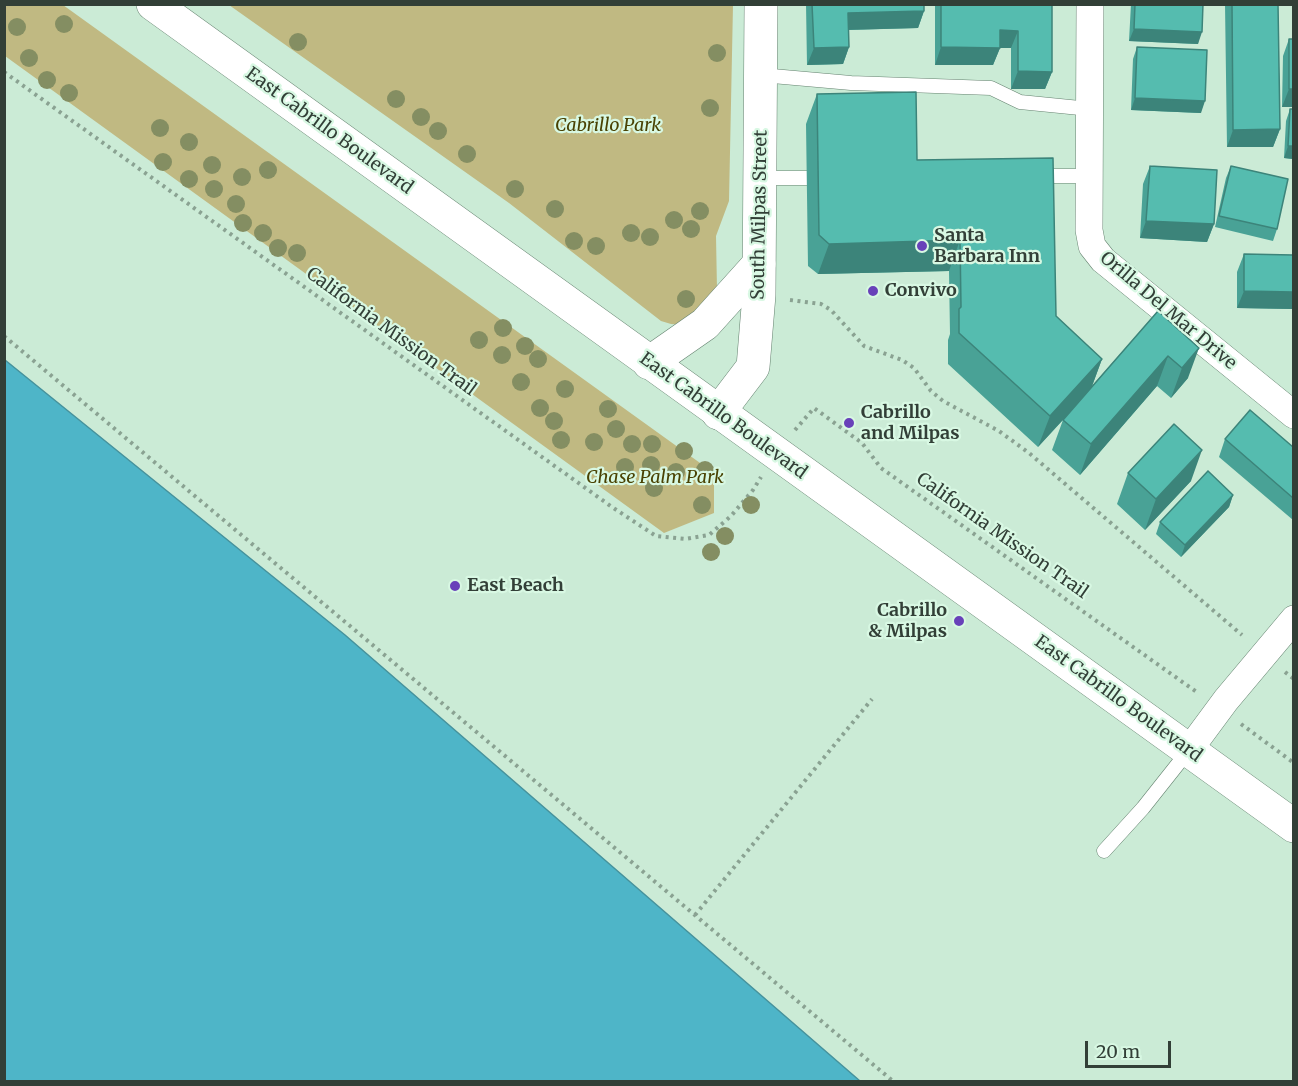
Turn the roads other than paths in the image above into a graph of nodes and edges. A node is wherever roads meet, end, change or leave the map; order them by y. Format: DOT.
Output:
graph roads {
  1 [pos="153,4"];
  2 [pos="761,4"];
  3 [pos="1090,4"];
  4 [pos="761,75"];
  5 [pos="1090,109"];
  6 [pos="1020,176"];
  7 [pos="1089,176"];
  8 [pos="760,178"];
  9 [pos="807,178"];
  10 [pos="759,264"];
  11 [pos="649,363"];
  12 [pos="718,413"];
  13 [pos="1293,415"];
  14 [pos="1293,619"];
  15 [pos="1189,750"];
  16 [pos="1293,826"];
  17 [pos="1104,851"];
  1 -- 11 [label="main road, East Cabrillo Boulevard"];
  2 -- 4 [label="main road, South Milpas Street"];
  3 -- 5 [label="street, Orilla Del Mar Drive"];
  4 -- 5 [label="lane"];
  4 -- 8 [label="main road, South Milpas Street"];
  5 -- 7 [label="street, Orilla Del Mar Drive"];
  6 -- 7 [label="lane"];
  7 -- 13 [label="street, Orilla Del Mar Drive"];
  8 -- 9 [label="lane"];
  8 -- 10 [label="main road, South Milpas Street"];
  10 -- 11 [label="main road"];
  10 -- 12 [label="main road, South Milpas Street"];
  11 -- 12 [label="main road, East Cabrillo Boulevard"];
  12 -- 15 [label="main road, East Cabrillo Boulevard"];
  14 -- 15 [label="street"];
  15 -- 16 [label="main road, East Cabrillo Boulevard"];
  15 -- 17 [label="lane"];
}
